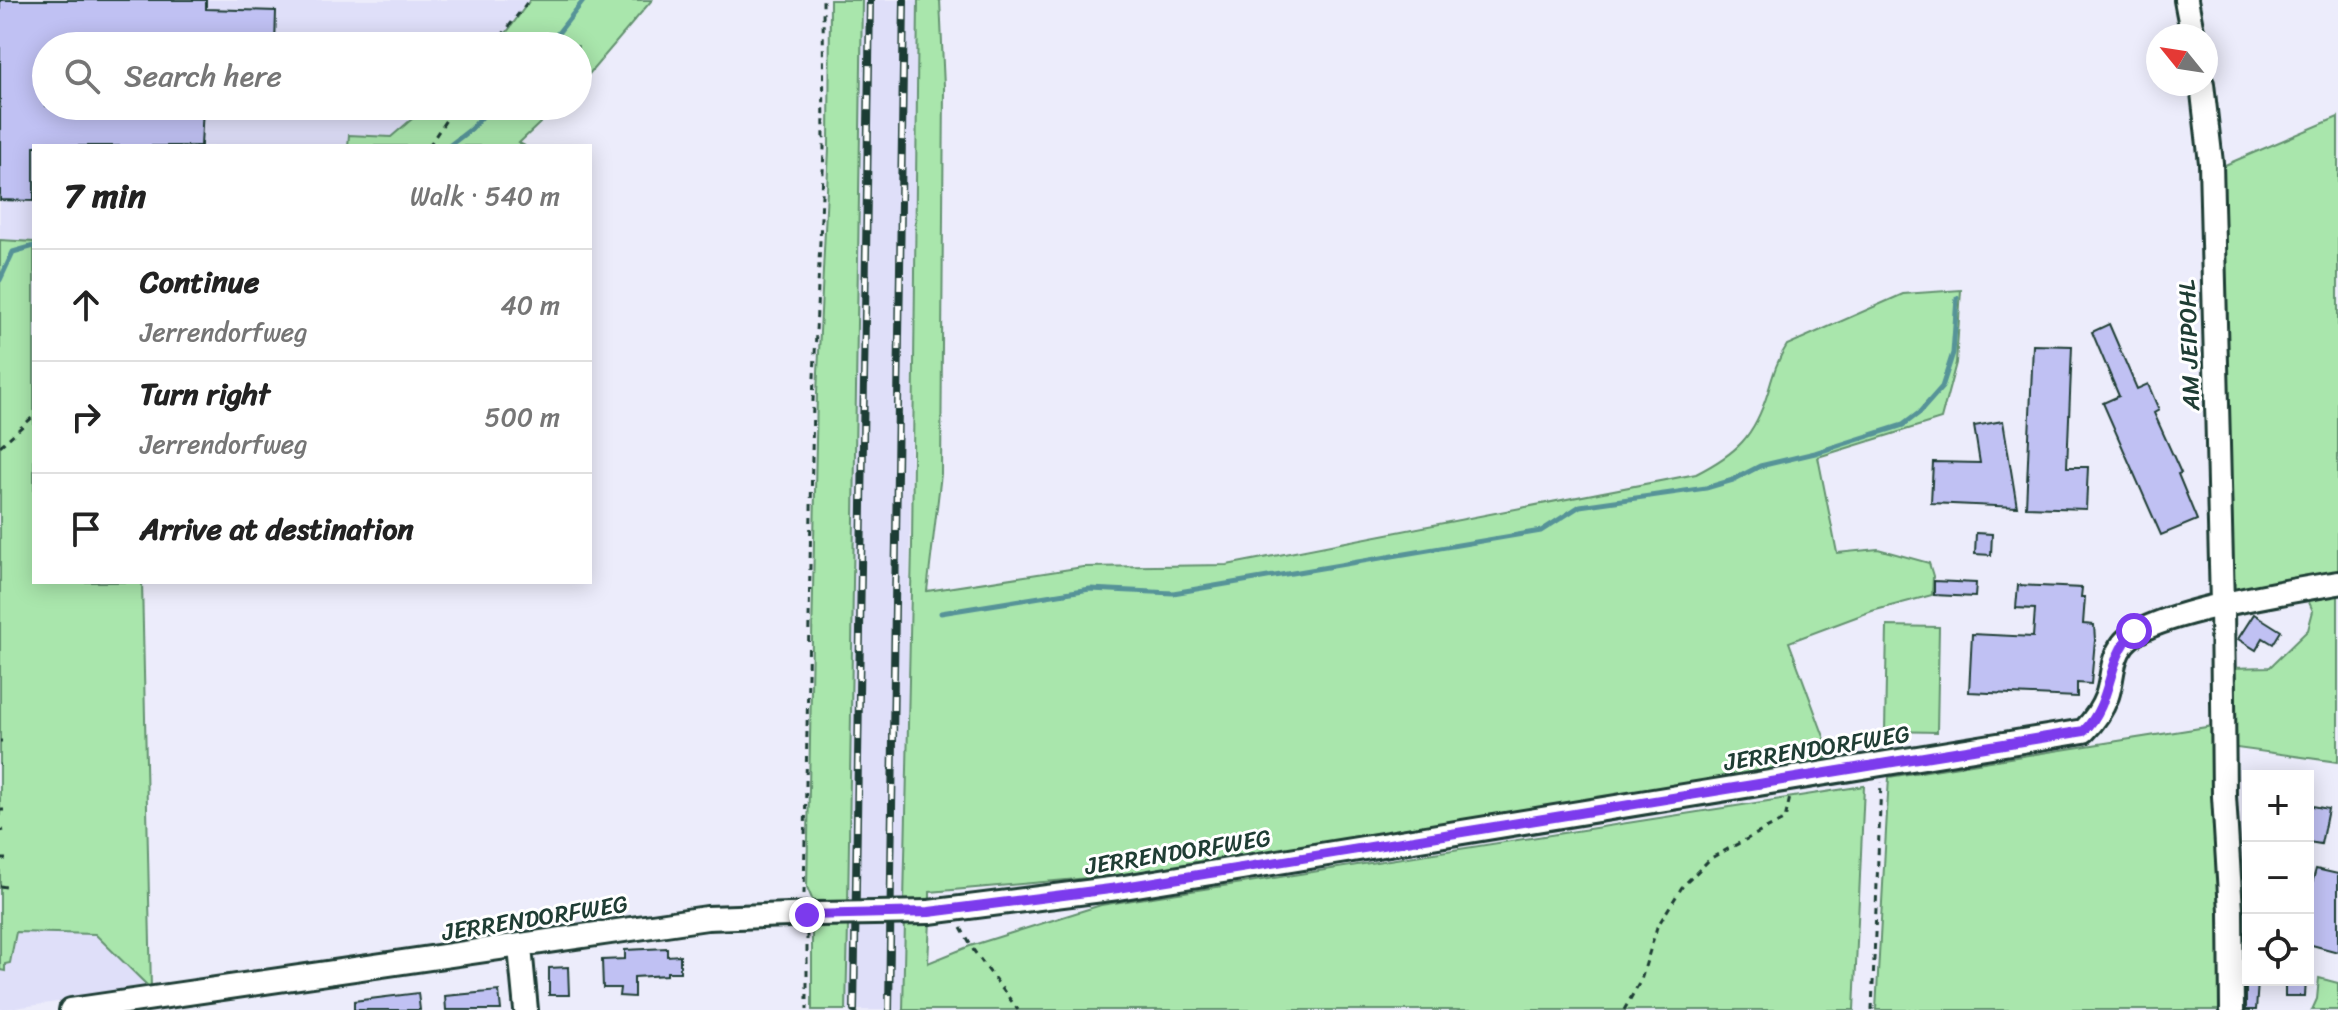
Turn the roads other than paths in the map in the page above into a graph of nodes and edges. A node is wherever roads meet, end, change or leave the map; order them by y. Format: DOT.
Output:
graph roads {
  1 [pos="2186,0"];
  2 [pos="2191,24"];
  3 [pos="2203,96"];
  4 [pos="2338,583"];
  5 [pos="2222,604"];
  6 [pos="520,947"];
  7 [pos="168,1004"];
  8 [pos="71,1010"];
  9 [pos="526,1010"];
  10 [pos="2232,1010"];
  1 -- 2 [label="street"];
  3 -- 5 [label="street, AM JEIPOHL"];
  4 -- 5 [label="street, JERRENDORFWEG"];
  5 -- 6 [label="street, JERRENDORFWEG, bridge"];
  5 -- 10 [label="street"];
  6 -- 7 [label="street, JERRENDORFWEG"];
  6 -- 9 [label="street"];
  7 -- 8 [label="street, JERRENDORFWEG"];
}
